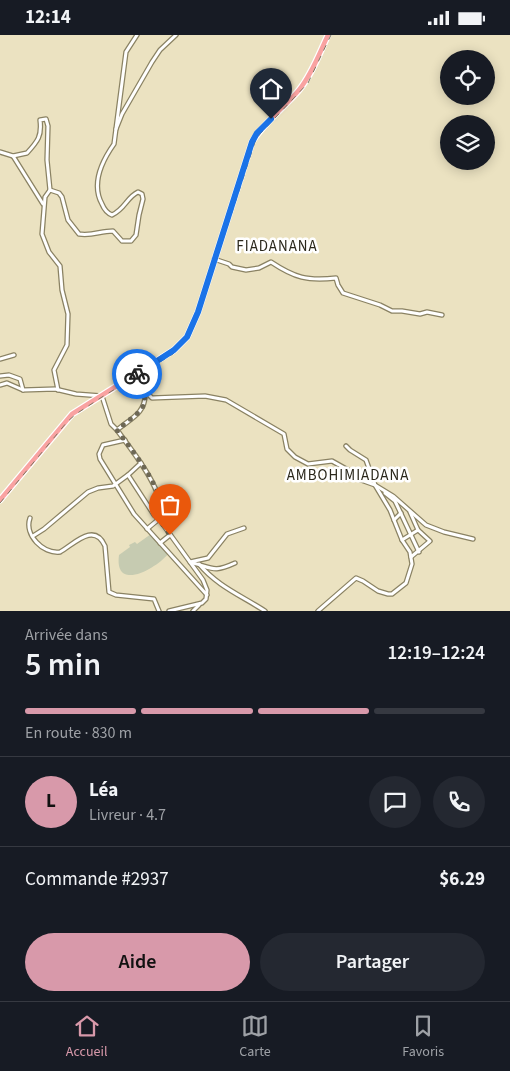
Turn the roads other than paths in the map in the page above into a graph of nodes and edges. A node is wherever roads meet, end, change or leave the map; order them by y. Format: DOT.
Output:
graph roads {
  1 [pos="137,35"];
  2 [pos="176,35"];
  3 [pos="328,35"];
  4 [pos="115,131"];
  5 [pos="0,152"];
  6 [pos="13,156"];
  7 [pos="50,190"];
  8 [pos="43,205"];
  9 [pos="214,259"];
  10 [pos="442,315"];
  11 [pos="14,355"];
  12 [pos="0,359"];
  13 [pos="137,373"];
  14 [pos="0,376"];
  15 [pos="0,385"];
  16 [pos="146,387"];
  17 [pos="23,390"];
  18 [pos="58,390"];
  19 [pos="102,396"];
  20 [pos="117,430"];
  21 [pos="125,441"];
  22 [pos="346,446"];
  23 [pos="142,463"];
  24 [pos="128,475"];
  25 [pos="116,485"];
  26 [pos="375,485"];
  27 [pos="383,490"];
  28 [pos="0,500"];
  29 [pos="410,511"];
  30 [pos="401,513"];
  31 [pos="30,518"];
  32 [pos="159,519"];
  33 [pos="394,521"];
  34 [pos="244,528"];
  35 [pos="147,529"];
  36 [pos="418,530"];
  37 [pos="170,535"];
  38 [pos="410,535"];
  39 [pos="33,536"];
  40 [pos="473,539"];
  41 [pos="402,540"];
  42 [pos="160,543"];
  43 [pos="420,552"];
  44 [pos="411,557"];
  45 [pos="190,562"];
  46 [pos="235,563"];
  47 [pos="199,564"];
  48 [pos="207,596"];
  49 [pos="202,603"];
  50 [pos="159,611"];
  51 [pos="170,611"];
  52 [pos="193,611"];
  53 [pos="265,611"];
  54 [pos="318,611"];
  1 -- 4 [label="street"];
  2 -- 4 [label="street"];
  3 -- 9 [label="main road"];
  4 -- 7 [label="street"];
  5 -- 6 [label="street"];
  6 -- 7 [label="street"];
  6 -- 8 [label="street"];
  7 -- 8 [label="street"];
  8 -- 18 [label="street"];
  9 -- 10 [label="street"];
  9 -- 13 [label="main road"];
  11 -- 12 [label="street"];
  13 -- 16 [label="street"];
  13 -- 19 [label="main road"];
  14 -- 17 [label="street"];
  15 -- 17 [label="street"];
  16 -- 20 [label="street"];
  16 -- 26 [label="street"];
  17 -- 18 [label="street"];
  18 -- 19 [label="street"];
  19 -- 20 [label="street"];
  19 -- 28 [label="main road"];
  20 -- 21 [label="street"];
  21 -- 23 [label="street"];
  21 -- 25 [label="street"];
  22 -- 26 [label="street"];
  23 -- 24 [label="street"];
  23 -- 32 [label="street"];
  24 -- 25 [label="street"];
  24 -- 32 [label="street"];
  25 -- 35 [label="street"];
  25 -- 39 [label="street"];
  26 -- 27 [label="street"];
  26 -- 33 [label="street"];
  27 -- 29 [label="street"];
  27 -- 30 [label="street"];
  29 -- 36 [label="street"];
  29 -- 40 [label="street"];
  30 -- 33 [label="street"];
  30 -- 38 [label="street"];
  31 -- 39 [label="street"];
  32 -- 35 [label="street"];
  32 -- 37 [label="street"];
  33 -- 41 [label="street"];
  34 -- 45 [label="street"];
  35 -- 42 [label="street"];
  36 -- 38 [label="street"];
  36 -- 43 [label="street"];
  37 -- 42 [label="street"];
  37 -- 45 [label="street"];
  38 -- 41 [label="street"];
  38 -- 43 [label="street"];
  39 -- 50 [label="street"];
  41 -- 44 [label="street"];
  42 -- 48 [label="street"];
  43 -- 44 [label="street"];
  44 -- 54 [label="street"];
  45 -- 47 [label="street"];
  45 -- 48 [label="street"];
  46 -- 47 [label="street"];
  47 -- 53 [label="street"];
  48 -- 49 [label="street"];
  49 -- 51 [label="street"];
  49 -- 52 [label="street"];
}
